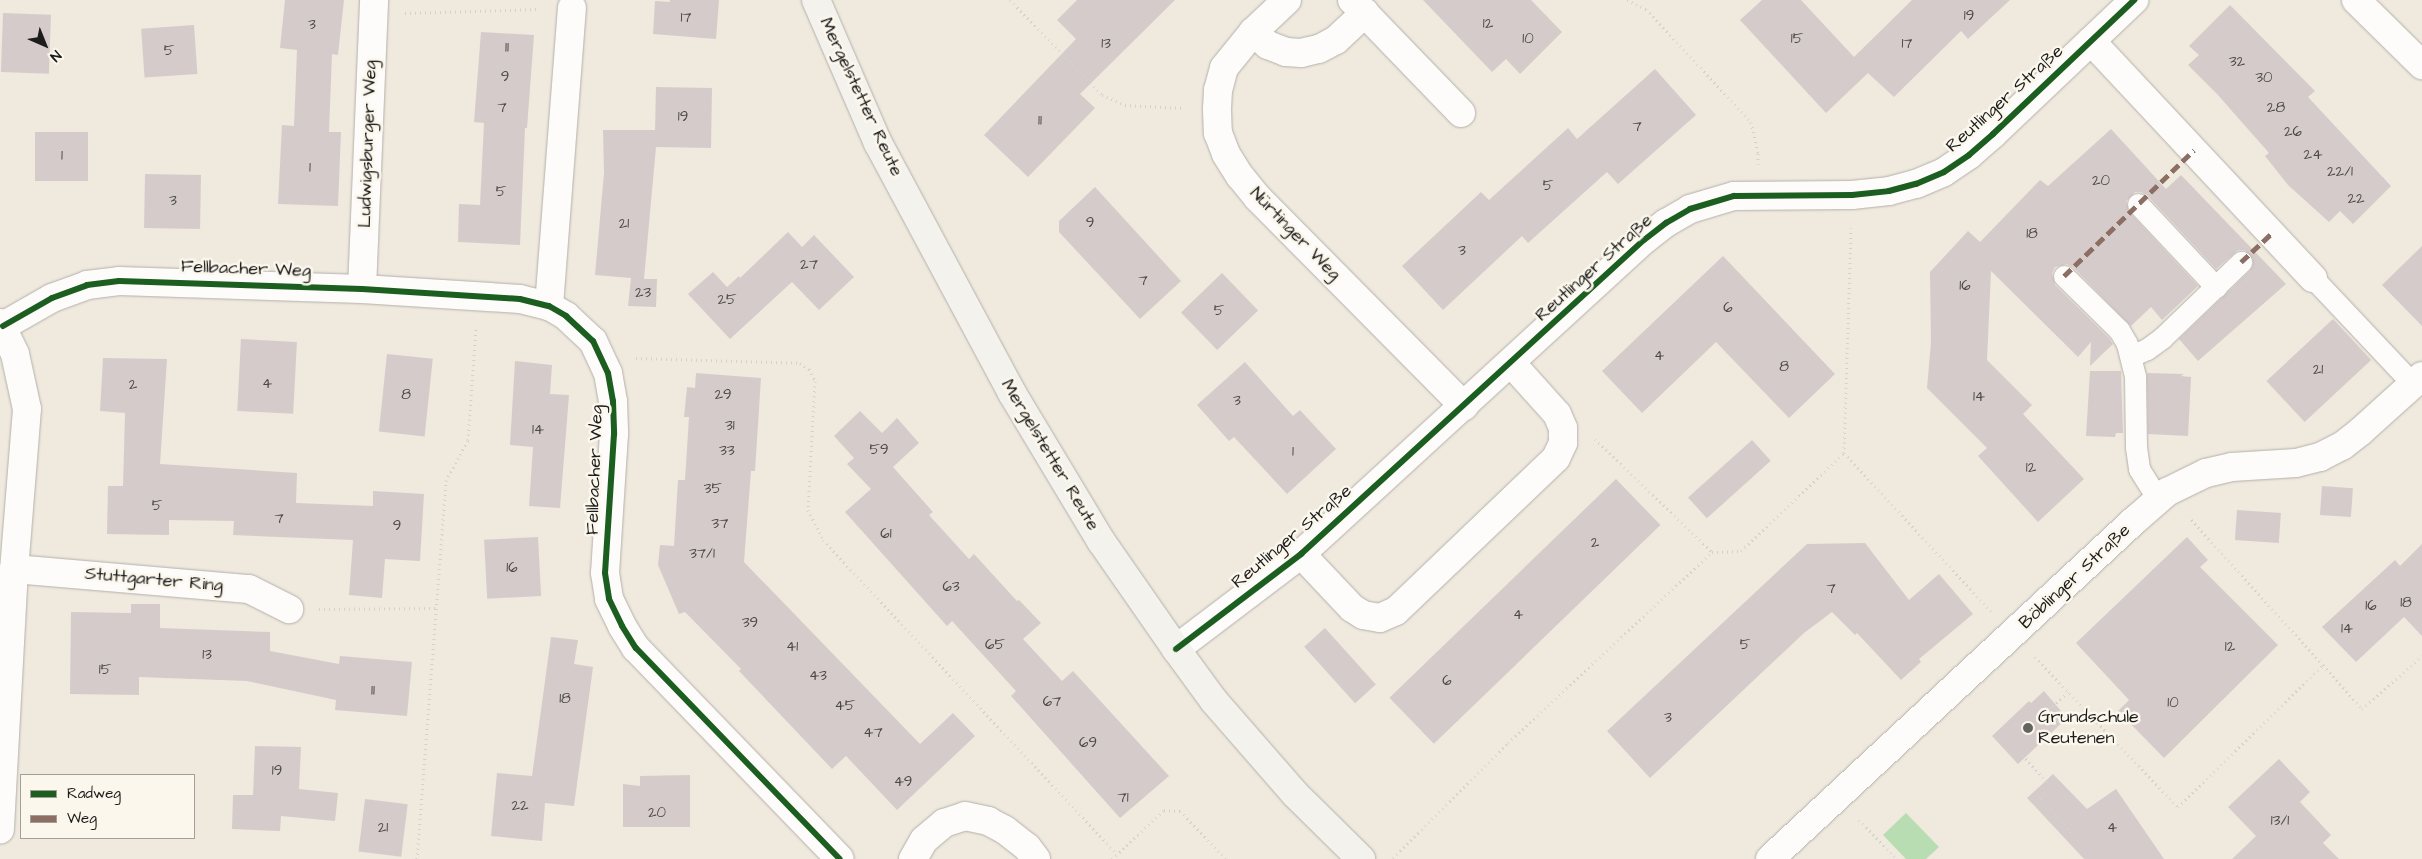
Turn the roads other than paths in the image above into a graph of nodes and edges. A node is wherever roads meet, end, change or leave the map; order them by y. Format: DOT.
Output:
graph roads {
  1 [pos="816,0"];
  2 [pos="1287,0"];
  3 [pos="2134,0"];
  4 [pos="2356,0"];
  5 [pos="1358,6"];
  6 [pos="374,7"];
  7 [pos="572,8"];
  8 [pos="1253,32"];
  9 [pos="2091,41"];
  10 [pos="2422,65"];
  11 [pos="1462,113"];
  12 [pos="2138,204"];
  13 [pos="2241,262"];
  14 [pos="2064,276"];
  15 [pos="2313,278"];
  16 [pos="2216,286"];
  17 [pos="362,288"];
  18 [pos="549,306"];
  19 [pos="1,324"];
  20 [pos="2131,356"];
  21 [pos="1511,363"];
  22 [pos="2417,380"];
  23 [pos="1464,406"];
  24 [pos="2162,496"];
  25 [pos="1300,554"];
  26 [pos="14,568"];
  27 [pos="289,610"];
  28 [pos="1176,649"];
  29 [pos="0,830"];
  30 [pos="840,859"];
  31 [pos="913,859"];
  32 [pos="1036,859"];
  33 [pos="1361,859"];
  34 [pos="1770,859"];
  1 -- 28 [label="street, Mergelstetter Reute"];
  2 -- 8 [label="street, Nürtinger Weg"];
  3 -- 9 [label="street, Reutlinger Straße"];
  4 -- 10 [label="street"];
  5 -- 8 [label="street"];
  5 -- 11 [label="street"];
  6 -- 17 [label="street, Ludwigsburger Weg"];
  7 -- 18 [label="street"];
  8 -- 23 [label="street, Nürtinger Weg"];
  9 -- 15 [label="street"];
  9 -- 21 [label="street, Reutlinger Straße"];
  12 -- 16 [label="lane"];
  13 -- 16 [label="lane"];
  14 -- 20 [label="lane"];
  15 -- 22 [label="lane"];
  16 -- 20 [label="lane"];
  17 -- 18 [label="street, Fellbacher Weg"];
  17 -- 19 [label="street, Fellbacher Weg"];
  18 -- 30 [label="street, Fellbacher Weg"];
  19 -- 26 [label="street"];
  20 -- 24 [label="lane"];
  21 -- 23 [label="street, Reutlinger Straße"];
  21 -- 25 [label="street, Reutlinger Straße"];
  22 -- 24 [label="street, Böblinger Straße"];
  23 -- 25 [label="street, Reutlinger Straße"];
  24 -- 34 [label="street, Böblinger Straße"];
  25 -- 28 [label="street, Reutlinger Straße"];
  26 -- 27 [label="street, Stuttgarter Ring"];
  26 -- 29 [label="street"];
  28 -- 33 [label="street, Mergelstetter Reute"];
  31 -- 32 [label="street"];
}
